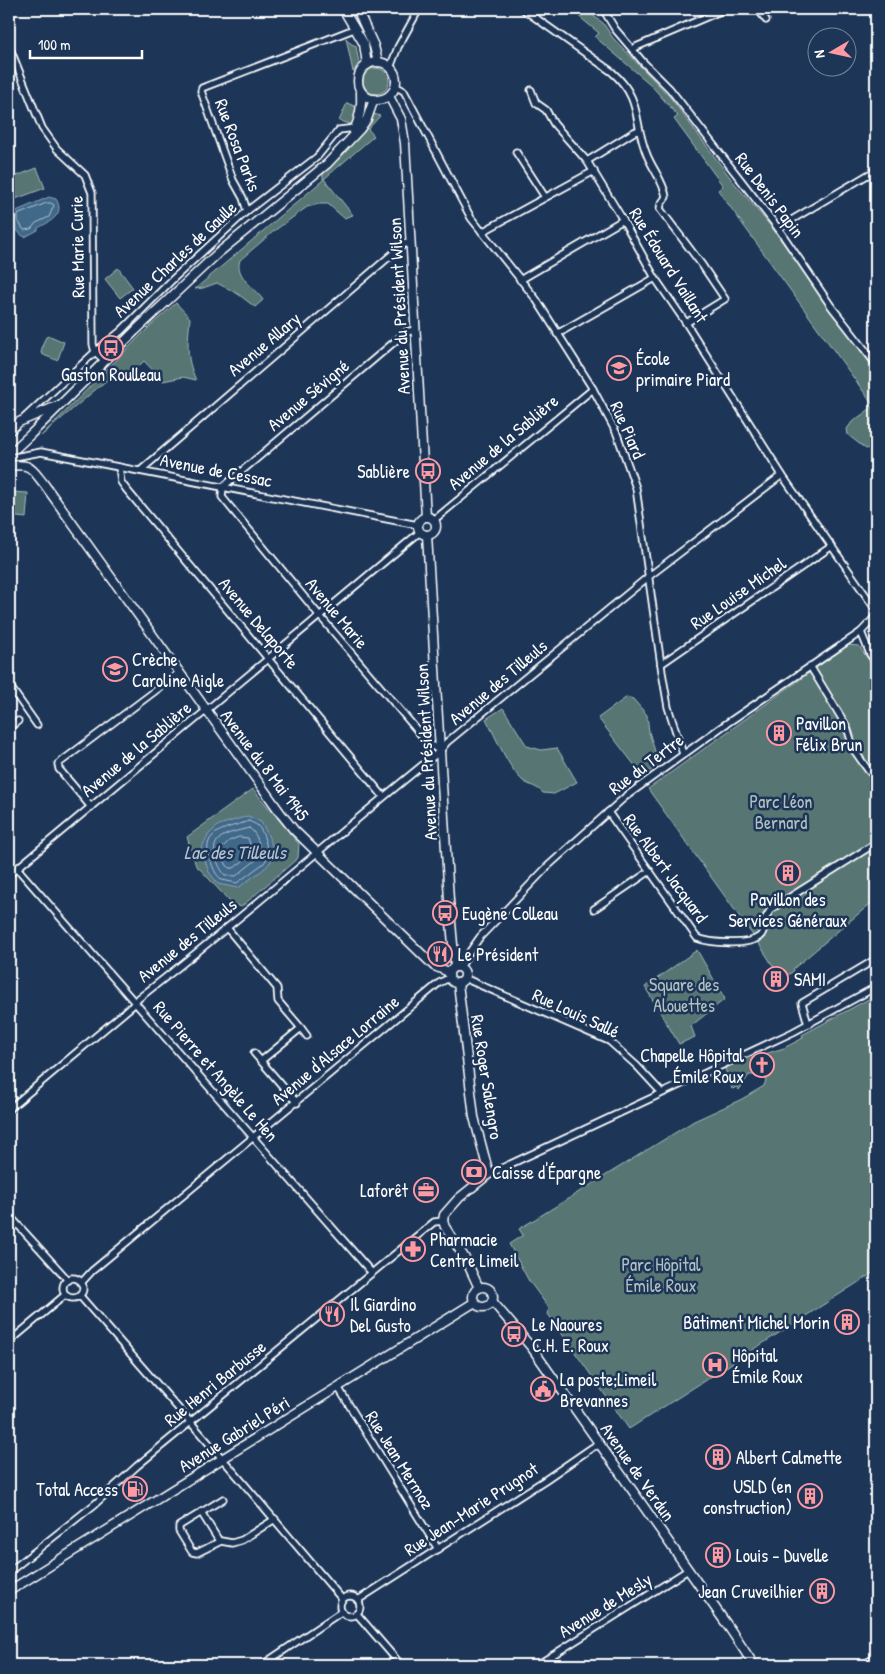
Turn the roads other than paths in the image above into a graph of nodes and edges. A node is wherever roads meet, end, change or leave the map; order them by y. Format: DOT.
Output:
graph roads {
  1 [pos="343,9"];
  2 [pos="357,9"];
  3 [pos="420,9"];
  4 [pos="523,9"];
  5 [pos="605,9"];
  6 [pos="725,9"];
  7 [pos="758,9"];
  8 [pos="766,20"];
  9 [pos="354,29"];
  10 [pos="9,46"];
  11 [pos="633,50"];
  12 [pos="378,62"];
  13 [pos="367,65"];
  14 [pos="390,68"];
  15 [pos="395,86"];
  16 [pos="532,90"];
  17 [pos="361,92"];
  18 [pos="389,96"];
  19 [pos="374,100"];
  20 [pos="356,128"];
  21 [pos="640,130"];
  22 [pos="351,140"];
  23 [pos="516,152"];
  24 [pos="587,161"];
  25 [pos="876,170"];
  26 [pos="594,171"];
  27 [pos="546,197"];
  28 [pos="247,211"];
  29 [pos="623,220"];
  30 [pos="778,228"];
  31 [pos="482,232"];
  32 [pos="410,244"];
  33 [pos="655,278"];
  34 [pos="520,280"];
  35 [pos="686,323"];
  36 [pos="415,330"];
  37 [pos="557,334"];
  38 [pos="95,352"];
  39 [pos="105,361"];
  40 [pos="876,364"];
  41 [pos="592,389"];
  42 [pos="63,403"];
  43 [pos="19,422"];
  44 [pos="9,431"];
  45 [pos="9,450"];
  46 [pos="9,458"];
  47 [pos="9,466"];
  48 [pos="120,467"];
  49 [pos="140,471"];
  50 [pos="782,475"];
  51 [pos="223,487"];
  52 [pos="430,518"];
  53 [pos="422,531"];
  54 [pos="832,546"];
  55 [pos="648,578"];
  56 [pos="876,610"];
  57 [pos="319,615"];
  58 [pos="876,616"];
  59 [pos="861,632"];
  60 [pos="268,658"];
  61 [pos="876,662"];
  62 [pos="661,664"];
  63 [pos="810,666"];
  64 [pos="179,672"];
  65 [pos="9,685"];
  66 [pos="206,710"];
  67 [pos="18,721"];
  68 [pos="38,725"];
  69 [pos="9,728"];
  70 [pos="440,751"];
  71 [pos="683,754"];
  72 [pos="876,778"];
  73 [pos="384,796"];
  74 [pos="91,807"];
  75 [pos="608,812"];
  76 [pos="876,844"];
  77 [pos="317,852"];
  78 [pos="17,868"];
  79 [pos="650,871"];
  80 [pos="9,875"];
  81 [pos="594,909"];
  82 [pos="227,928"];
  83 [pos="874,962"];
  84 [pos="453,971"];
  85 [pos="461,981"];
  86 [pos="876,988"];
  87 [pos="136,1002"];
  88 [pos="808,1024"];
  89 [pos="300,1028"];
  90 [pos="307,1036"];
  91 [pos="254,1053"];
  92 [pos="261,1061"];
  93 [pos="661,1092"];
  94 [pos="296,1103"];
  95 [pos="9,1109"];
  96 [pos="254,1138"];
  97 [pos="489,1174"];
  98 [pos="9,1215"];
  99 [pos="443,1221"];
  100 [pos="372,1273"];
  101 [pos="68,1280"];
  102 [pos="81,1282"];
  103 [pos="479,1288"];
  104 [pos="66,1294"];
  105 [pos="80,1296"];
  106 [pos="492,1301"];
  107 [pos="475,1302"];
  108 [pos="9,1342"];
  109 [pos="338,1387"];
  110 [pos="190,1422"];
  111 [pos="601,1445"];
  112 [pos="222,1459"];
  113 [pos="223,1499"];
  114 [pos="201,1512"];
  115 [pos="275,1520"];
  116 [pos="219,1542"];
  117 [pos="438,1549"];
  118 [pos="688,1570"];
  119 [pos="9,1572"];
  120 [pos="9,1591"];
  121 [pos="342,1599"];
  122 [pos="358,1600"];
  123 [pos="341,1612"];
  124 [pos="357,1614"];
  125 [pos="876,1657"];
  126 [pos="262,1665"];
  127 [pos="402,1665"];
  128 [pos="537,1665"];
  129 [pos="754,1665"];
  130 [pos="863,1665"];
  1 -- 9 [label="street"];
  2 -- 12 [label="street"];
  3 -- 14 [label="street"];
  4 -- 21 [label="street"];
  5 -- 11 [label="street, Rue Denis Papin"];
  6 -- 11 [label="street"];
  7 -- 8 [label="street"];
  9 -- 13 [label="street"];
  9 -- 28 [label="street, Rue Rosa Parks"];
  10 -- 38 [label="street, Rue Marie Curie"];
  11 -- 30 [label="street, Rue Denis Papin"];
  12 -- 13 [label="street"];
  12 -- 14 [label="street"];
  13 -- 17 [label="street"];
  14 -- 15 [label="street"];
  15 -- 18 [label="street"];
  15 -- 31 [label="street, Rue Piard"];
  16 -- 24 [label="street, Rue Édouard Vaillant"];
  17 -- 19 [label="street"];
  17 -- 20 [label="street, Avenue Charles de Gaulle"];
  18 -- 19 [label="street"];
  18 -- 32 [label="street, Avenue du Président Wilson"];
  19 -- 22 [label="street, Avenue Charles de Gaulle"];
  20 -- 22 [label="street, Avenue Charles de Gaulle"];
  20 -- 28 [label="street, Avenue Charles de Gaulle"];
  21 -- 24 [label="street"];
  21 -- 35 [label="street"];
  22 -- 39 [label="street, Avenue Charles de Gaulle"];
  23 -- 27 [label="street"];
  24 -- 26 [label="street, Rue Édouard Vaillant"];
  25 -- 30 [label="street"];
  26 -- 27 [label="street"];
  26 -- 29 [label="street, Rue Édouard Vaillant"];
  27 -- 31 [label="street"];
  28 -- 38 [label="street, Avenue Charles de Gaulle"];
  29 -- 33 [label="street, Rue Édouard Vaillant"];
  29 -- 34 [label="street"];
  30 -- 40 [label="street, Rue Denis Papin"];
  31 -- 34 [label="street, Rue Piard"];
  32 -- 36 [label="street, Avenue du Président Wilson"];
  32 -- 49 [label="street, Avenue Allary"];
  33 -- 35 [label="street, Rue Édouard Vaillant"];
  33 -- 37 [label="street"];
  34 -- 37 [label="street, Rue Piard"];
  35 -- 50 [label="street, Rue Édouard Vaillant"];
  36 -- 51 [label="street, Avenue Sévigné"];
  36 -- 52 [label="street, Avenue du Président Wilson"];
  37 -- 41 [label="street, Rue Piard"];
  38 -- 39 [label="street"];
  38 -- 43 [label="street, Avenue Charles de Gaulle"];
  39 -- 42 [label="street, Avenue Charles de Gaulle"];
  41 -- 52 [label="street, Avenue de la Sablière"];
  41 -- 55 [label="street, Rue Piard"];
  42 -- 43 [label="street, Avenue Charles de Gaulle"];
  42 -- 45 [label="street, Avenue Charles de Gaulle"];
  43 -- 44 [label="street, Avenue Charles de Gaulle"];
  46 -- 48 [label="street, Avenue de Cessac"];
  47 -- 64 [label="street, Avenue du 8 Mai 1945"];
  48 -- 49 [label="street, Avenue de Cessac"];
  48 -- 60 [label="street, Avenue Delaporte"];
  49 -- 51 [label="street, Avenue de Cessac"];
  50 -- 54 [label="street, Rue Édouard Vaillant"];
  50 -- 55 [label="street, Avenue des Tilleuls"];
  51 -- 53 [label="street, Avenue de Cessac"];
  51 -- 57 [label="street, Avenue Marie"];
  52 -- 53 [label="street"];
  52 -- 53 [label="street"];
  53 -- 57 [label="street, Avenue de la Sablière"];
  53 -- 70 [label="street, Avenue du Président Wilson"];
  54 -- 56 [label="street, Rue Édouard Vaillant"];
  54 -- 62 [label="street, Rue Louise Michel"];
  55 -- 62 [label="street, Rue Piard"];
  55 -- 70 [label="street, Avenue des Tilleuls"];
  57 -- 60 [label="street, Avenue de la Sablière"];
  57 -- 70 [label="street, Avenue Marie"];
  58 -- 59 [label="street, Rue du Tertre"];
  59 -- 61 [label="street"];
  59 -- 63 [label="street, Rue du Tertre"];
  60 -- 66 [label="street, Avenue de la Sablière"];
  60 -- 73 [label="street, Avenue Delaporte"];
  62 -- 71 [label="street, Rue Piard"];
  63 -- 71 [label="street, Rue du Tertre"];
  63 -- 72 [label="street"];
  64 -- 66 [label="street, Avenue du 8 Mai 1945"];
  64 -- 74 [label="street"];
  65 -- 68 [label="street"];
  66 -- 74 [label="street, Avenue de la Sablière"];
  66 -- 77 [label="street, Avenue du 8 Mai 1945"];
  67 -- 69 [label="street"];
  70 -- 73 [label="street, Avenue des Tilleuls"];
  70 -- 84 [label="street, Avenue du Président Wilson"];
  71 -- 75 [label="street, Rue du Tertre"];
  73 -- 77 [label="street, Avenue des Tilleuls"];
  74 -- 78 [label="street, Avenue de la Sablière"];
  75 -- 79 [label="street, Rue Albert Jacquard"];
  75 -- 84 [label="street, Rue du Tertre"];
  76 -- 79 [label="street, Rue Albert Jacquard"];
  77 -- 82 [label="street, Avenue des Tilleuls"];
  77 -- 84 [label="street, Avenue du 8 Mai 1945"];
  78 -- 80 [label="street, Avenue de la Sablière"];
  78 -- 87 [label="street, Rue Pierre et Angèle Le Hen"];
  79 -- 81 [label="street"];
  82 -- 87 [label="street, Avenue des Tilleuls"];
  82 -- 89 [label="street"];
  83 -- 88 [label="street"];
  84 -- 85 [label="street, Avenue du 8 Mai 1945"];
  84 -- 85 [label="street, Avenue du Président Wilson"];
  84 -- 94 [label="street, Avenue d'Alsace Lorraine"];
  85 -- 93 [label="street, Rue Louis Sallé"];
  85 -- 97 [label="street, Rue Roger Salengro"];
  86 -- 88 [label="street"];
  87 -- 95 [label="street, Avenue des Tilleuls"];
  87 -- 96 [label="street, Rue Pierre et Angèle Le Hen"];
  88 -- 93 [label="street"];
  89 -- 90 [label="street"];
  89 -- 92 [label="street"];
  91 -- 92 [label="street"];
  92 -- 94 [label="street"];
  93 -- 97 [label="street"];
  94 -- 96 [label="street, Avenue d'Alsace Lorraine"];
  96 -- 100 [label="street, Rue Pierre et Angèle Le Hen"];
  96 -- 102 [label="street, Avenue d'Alsace Lorraine"];
  97 -- 99 [label="street"];
  98 -- 101 [label="street"];
  99 -- 100 [label="street, Rue Henri Barbusse"];
  99 -- 103 [label="street"];
  100 -- 110 [label="street, Rue Henri Barbusse"];
  101 -- 102 [label="street"];
  101 -- 104 [label="street"];
  102 -- 105 [label="street"];
  103 -- 106 [label="street"];
  103 -- 107 [label="street"];
  104 -- 105 [label="street"];
  104 -- 108 [label="street"];
  105 -- 110 [label="street"];
  106 -- 107 [label="street"];
  106 -- 111 [label="street, Avenue de Verdun"];
  107 -- 109 [label="street, Avenue Gabriel Péri"];
  109 -- 112 [label="street, Avenue Gabriel Péri"];
  109 -- 117 [label="street, Rue Jean Mermoz"];
  110 -- 112 [label="street"];
  110 -- 119 [label="street, Rue Henri Barbusse"];
  111 -- 117 [label="street, Rue Jean-Marie Prugnot"];
  111 -- 118 [label="street, Avenue de Verdun"];
  112 -- 115 [label="street"];
  112 -- 120 [label="street, Avenue Gabriel Péri"];
  113 -- 114 [label="street"];
  114 -- 116 [label="street"];
  114 -- 116 [label="street"];
  115 -- 116 [label="street"];
  115 -- 121 [label="street"];
  117 -- 122 [label="street, Rue Jean-Marie Prugnot"];
  118 -- 128 [label="street, Avenue de Mesly"];
  118 -- 129 [label="street, Avenue de Verdun"];
  121 -- 122 [label="street"];
  121 -- 123 [label="street"];
  122 -- 124 [label="street"];
  123 -- 124 [label="street"];
  123 -- 126 [label="street"];
  124 -- 127 [label="street"];
  125 -- 130 [label="street"];
}
